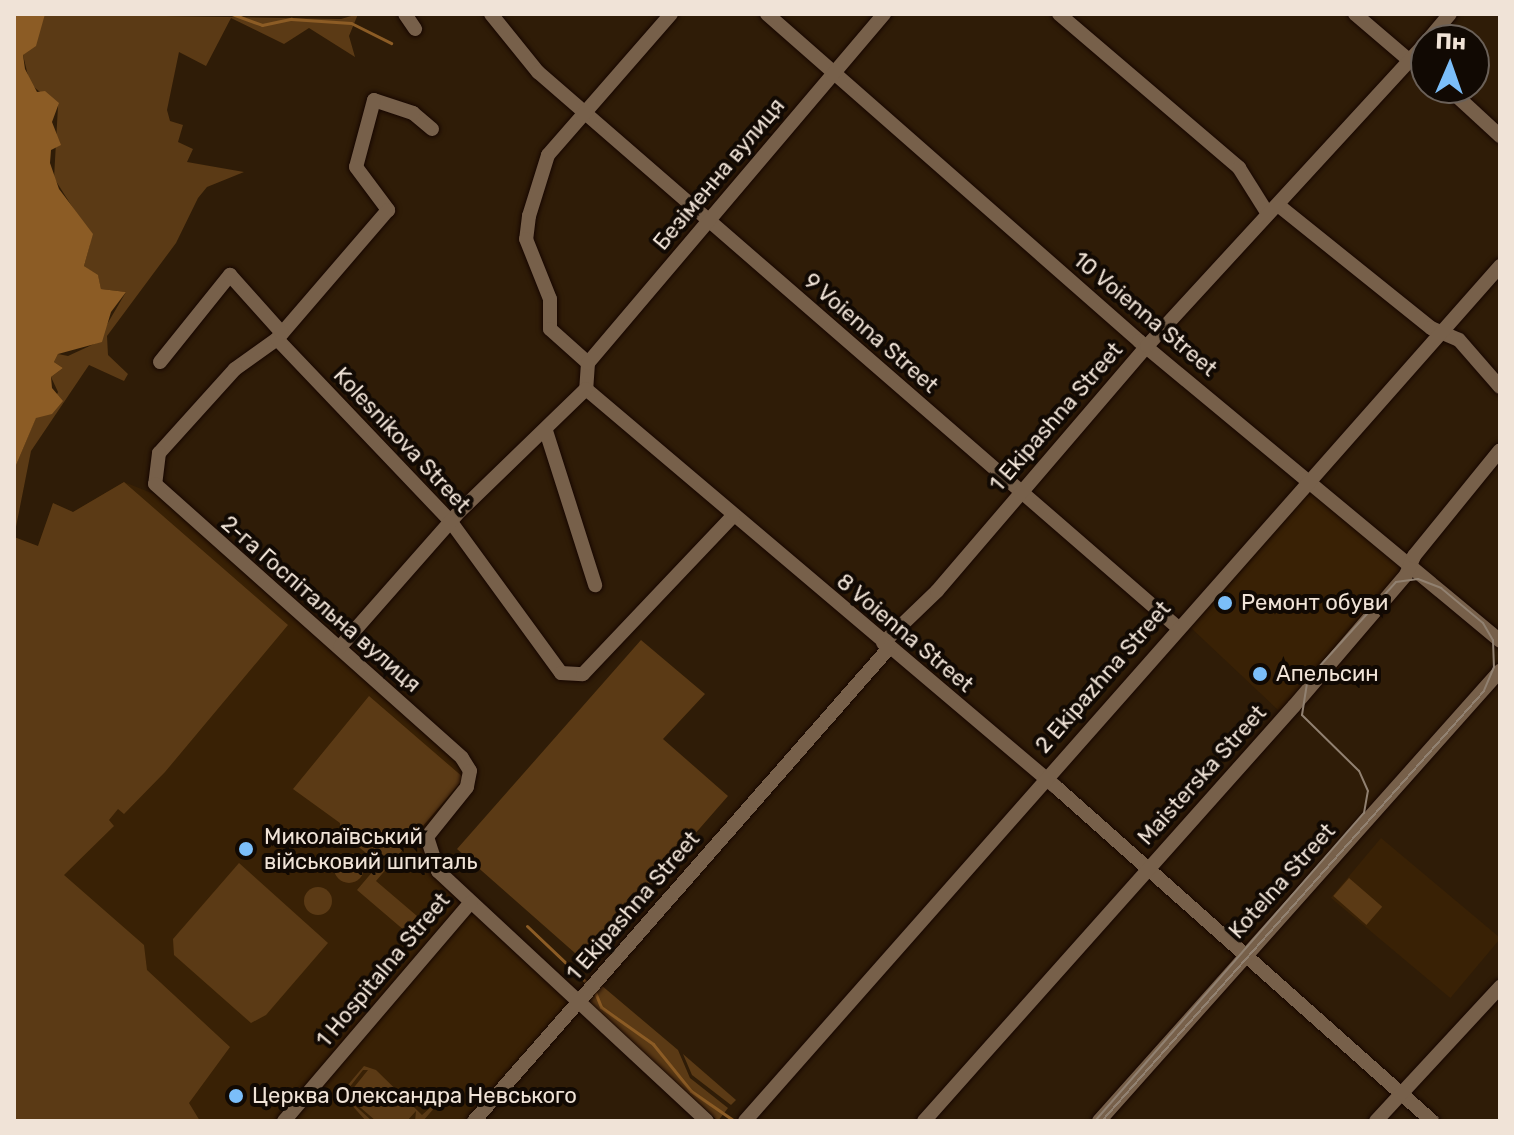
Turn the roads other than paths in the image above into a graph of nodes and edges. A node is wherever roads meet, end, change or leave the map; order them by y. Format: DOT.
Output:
graph roads {
  1 [pos="405,14"];
  2 [pos="491,14"];
  3 [pos="671,14"];
  4 [pos="767,14"];
  5 [pos="884,14"];
  6 [pos="1059,14"];
  7 [pos="1355,14"];
  8 [pos="415,29"];
  9 [pos="1410,46"];
  10 [pos="1410,64"];
  11 [pos="832,74"];
  12 [pos="1465,104"];
  13 [pos="585,112"];
  14 [pos="432,129"];
  15 [pos="1500,136"];
  16 [pos="1273,209"];
  17 [pos="708,220"];
  18 [pos="1500,266"];
  19 [pos="1441,332"];
  20 [pos="279,336"];
  21 [pos="1147,346"];
  22 [pos="160,362"];
  23 [pos="588,363"];
  24 [pos="1500,387"];
  25 [pos="586,389"];
  26 [pos="546,431"];
  27 [pos="1500,450"];
  28 [pos="1310,480"];
  29 [pos="1020,491"];
  30 [pos="733,516"];
  31 [pos="451,522"];
  32 [pos="1409,567"];
  33 [pos="595,585"];
  34 [pos="1176,626"];
  35 [pos="1500,641"];
  36 [pos="886,646"];
  37 [pos="340,647"];
  38 [pos="1500,671"];
  39 [pos="468,765"];
  40 [pos="1044,778"];
  41 [pos="1144,870"];
  42 [pos="470,903"];
  43 [pos="1246,954"];
  44 [pos="1500,987"];
  45 [pos="577,1002"];
  46 [pos="1402,1094"];
  47 [pos="284,1121"];
  48 [pos="474,1121"];
  49 [pos="707,1121"];
  50 [pos="745,1121"];
  51 [pos="924,1121"];
  52 [pos="1099,1121"];
  53 [pos="1376,1121"];
  54 [pos="1432,1121"];
  1 -- 8 [label="street"];
  2 -- 13 [label="street, 9 Voienna Street"];
  3 -- 13 [label="street"];
  4 -- 11 [label="street, 10 Voienna Street"];
  5 -- 11 [label="street, Безіменна вулиця"];
  6 -- 16 [label="street"];
  7 -- 9 [label="street"];
  10 -- 16 [label="street, 1 Ekipashna Street"];
  11 -- 17 [label="street, Безіменна вулиця"];
  11 -- 21 [label="street, 10 Voienna Street"];
  12 -- 15 [label="street"];
  13 -- 17 [label="street, 9 Voienna Street"];
  13 -- 23 [label="street"];
  14 -- 20 [label="street"];
  16 -- 19 [label="street"];
  16 -- 21 [label="street, 1 Ekipashna Street"];
  17 -- 23 [label="street, Безіменна вулиця"];
  17 -- 29 [label="street, 9 Voienna Street"];
  18 -- 19 [label="street, 2 Ekipazhna Street"];
  19 -- 24 [label="street"];
  19 -- 28 [label="street, 2 Ekipazhna Street"];
  20 -- 22 [label="street, Kolesnikova Street"];
  20 -- 31 [label="street, Kolesnikova Street"];
  20 -- 37 [label="street, 2-га Госпітальна вулиця"];
  21 -- 28 [label="street, 10 Voienna Street"];
  21 -- 29 [label="street, 1 Ekipashna Street"];
  23 -- 25 [label="street"];
  25 -- 26 [label="street"];
  25 -- 30 [label="street, 8 Voienna Street"];
  26 -- 31 [label="street"];
  26 -- 33 [label="street"];
  27 -- 32 [label="street, Maisterska Street"];
  28 -- 32 [label="street, 10 Voienna Street"];
  28 -- 34 [label="street, 2 Ekipazhna Street"];
  29 -- 34 [label="street, 9 Voienna Street"];
  29 -- 36 [label="street, 1 Ekipashna Street"];
  30 -- 31 [label="street, Kolesnikova Street"];
  30 -- 36 [label="street, 8 Voienna Street"];
  31 -- 37 [label="street"];
  32 -- 35 [label="street, 10 Voienna Street"];
  32 -- 41 [label="street, Maisterska Street"];
  34 -- 40 [label="street, 2 Ekipazhna Street"];
  36 -- 40 [label="street, 8 Voienna Street"];
  36 -- 45 [label="street, 1 Ekipashna Street"];
  37 -- 39 [label="street, 2-га Госпітальна вулиця"];
  38 -- 43 [label="street, Kotelna Street"];
  39 -- 42 [label="street, 1 Hospitalna Street"];
  40 -- 41 [label="street, 8 Voienna Street"];
  40 -- 50 [label="street, 2 Ekipazhna Street"];
  41 -- 43 [label="street, 8 Voienna Street"];
  41 -- 51 [label="street, Maisterska Street"];
  42 -- 45 [label="street"];
  42 -- 47 [label="street, 1 Hospitalna Street"];
  43 -- 46 [label="street, 8 Voienna Street"];
  43 -- 52 [label="street, Kotelna Street"];
  44 -- 46 [label="street"];
  45 -- 48 [label="street, 1 Ekipashna Street"];
  45 -- 49 [label="street"];
  46 -- 53 [label="street"];
  46 -- 54 [label="street, 8 Voienna Street"];
}
